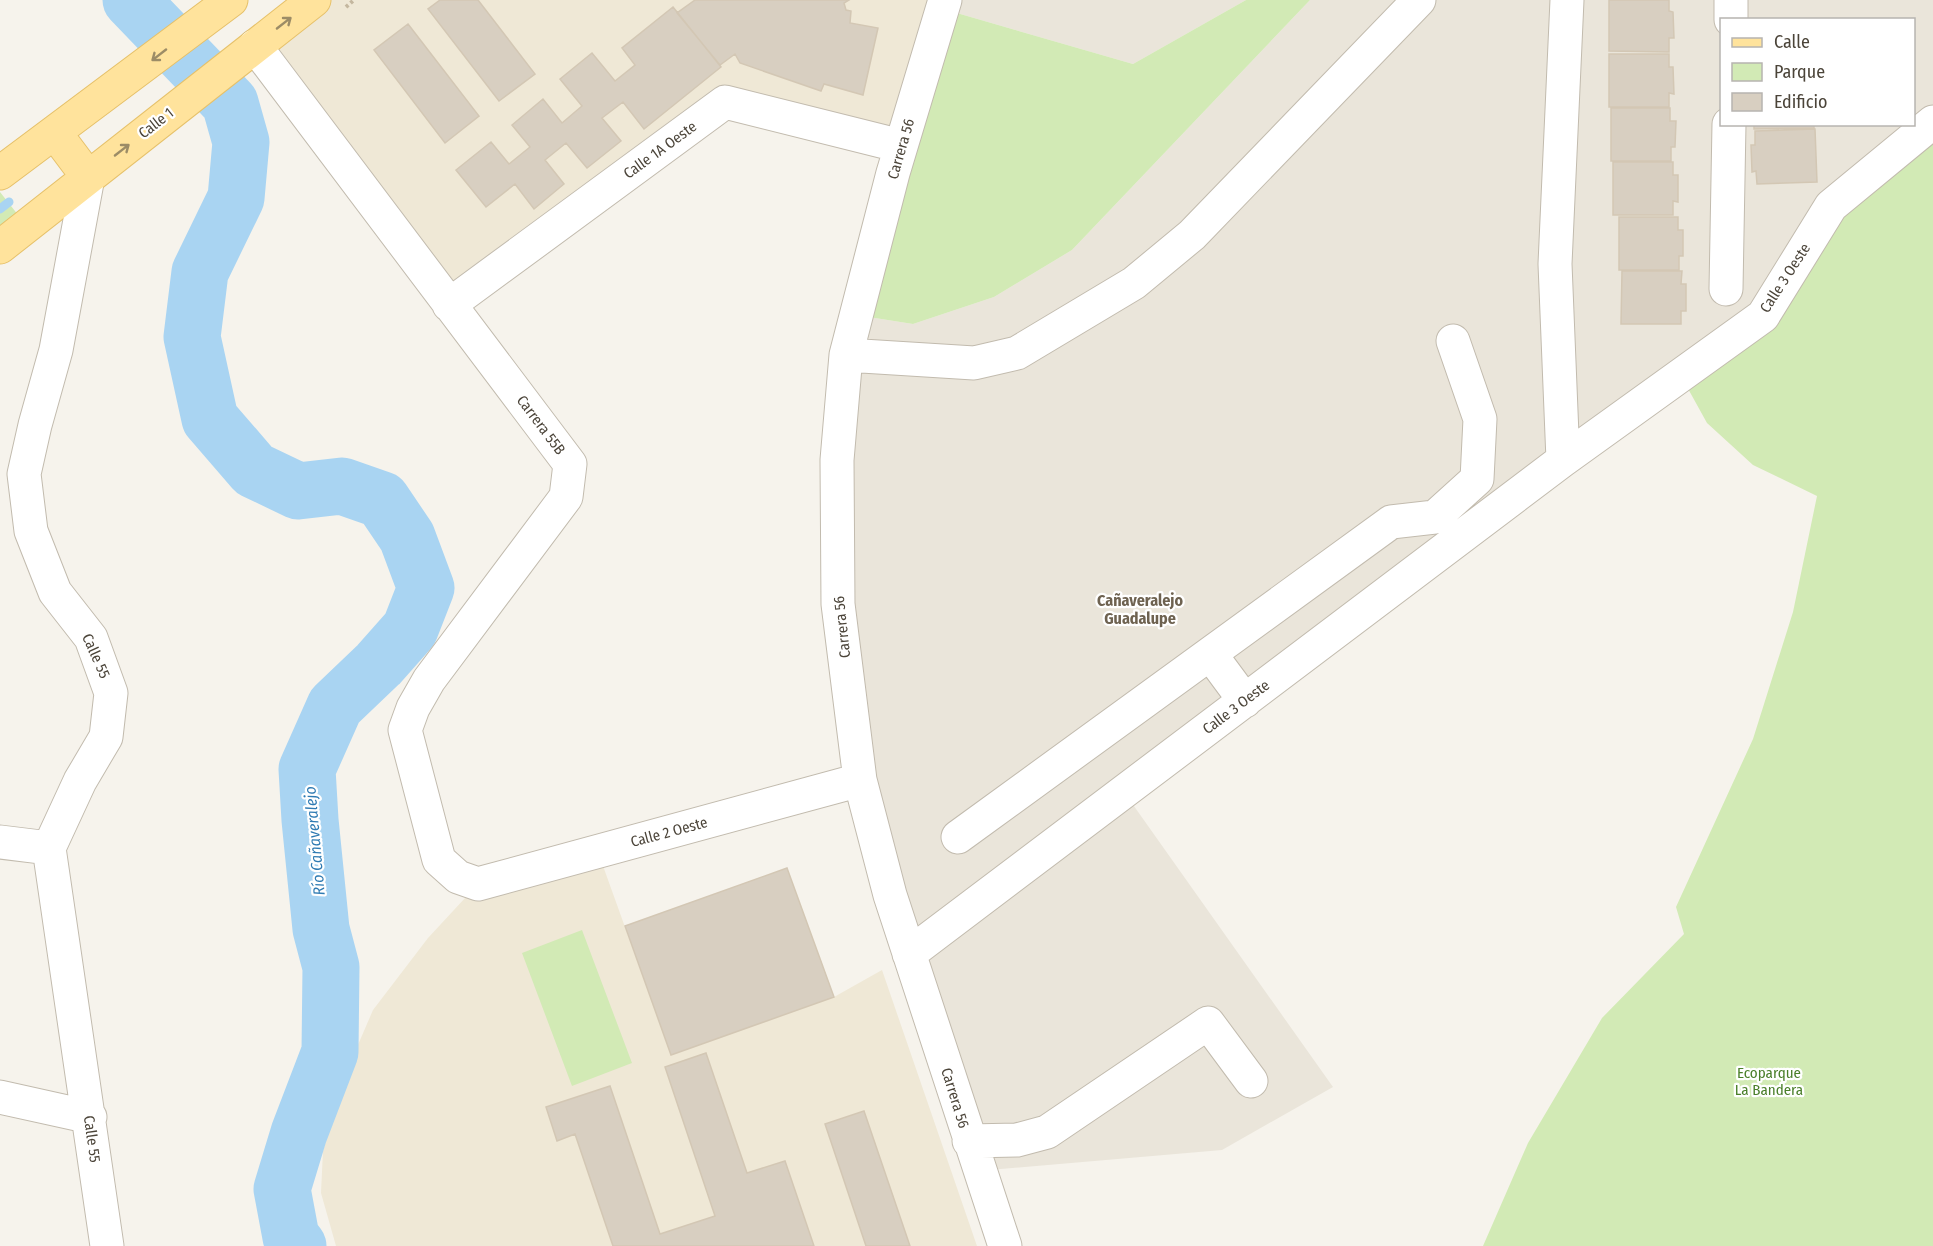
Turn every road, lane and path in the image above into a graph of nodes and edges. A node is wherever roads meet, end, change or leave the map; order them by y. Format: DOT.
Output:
graph roads {
  1 [pos="231,0"];
  2 [pos="314,0"];
  3 [pos="945,0"];
  4 [pos="1419,0"];
  5 [pos="1567,0"];
  6 [pos="1731,0"];
  7 [pos="1731,18"];
  8 [pos="245,54"];
  9 [pos="1933,122"];
  10 [pos="1729,126"];
  11 [pos="55,133"];
  12 [pos="902,146"];
  13 [pos="0,173"];
  14 [pos="88,177"];
  15 [pos="0,247"];
  16 [pos="1726,289"];
  17 [pos="449,305"];
  18 [pos="1453,341"];
  19 [pos="846,355"];
  20 [pos="1563,460"];
  21 [pos="1211,655"];
  22 [pos="1245,701"];
  23 [pos="860,780"];
  24 [pos="958,837"];
  25 [pos="0,842"];
  26 [pos="49,848"];
  27 [pos="478,884"];
  28 [pos="909,954"];
  29 [pos="1251,1081"];
  30 [pos="0,1097"];
  31 [pos="90,1117"];
  32 [pos="969,1141"];
  33 [pos="107,1246"];
  34 [pos="1005,1246"];
  1 -- 11 [label="main road, one-way"];
  8 -- 2 [label="main road, Calle 1, one-way"];
  3 -- 12 [label="street, Carrera 56"];
  4 -- 19 [label="street"];
  5 -- 20 [label="street"];
  6 -- 7 [label="street"];
  14 -- 8 [label="main road, Calle 1, one-way"];
  8 -- 17 [label="street, Carrera 55B"];
  9 -- 20 [label="street, Calle 3 Oeste"];
  10 -- 16 [label="street"];
  11 -- 13 [label="main road"];
  11 -- 14 [label="main road"];
  12 -- 17 [label="street, Calle 1A Oeste"];
  12 -- 19 [label="street, Carrera 56"];
  14 -- 15 [label="main road, Calle 1"];
  14 -- 26 [label="street, Calle 55"];
  17 -- 27 [label="street, Carrera 55B"];
  18 -- 21 [label="street"];
  19 -- 23 [label="street, Carrera 56"];
  20 -- 22 [label="street, Calle 3 Oeste"];
  21 -- 22 [label="street"];
  21 -- 24 [label="street"];
  22 -- 28 [label="street, Calle 3 Oeste"];
  23 -- 27 [label="street, Calle 2 Oeste"];
  23 -- 28 [label="street, Carrera 56"];
  25 -- 26 [label="street"];
  26 -- 31 [label="street, Calle 55"];
  28 -- 32 [label="street, Carrera 56"];
  29 -- 32 [label="street"];
  30 -- 31 [label="street"];
  31 -- 33 [label="street, Calle 55"];
  32 -- 34 [label="street, Carrera 56"];
}
